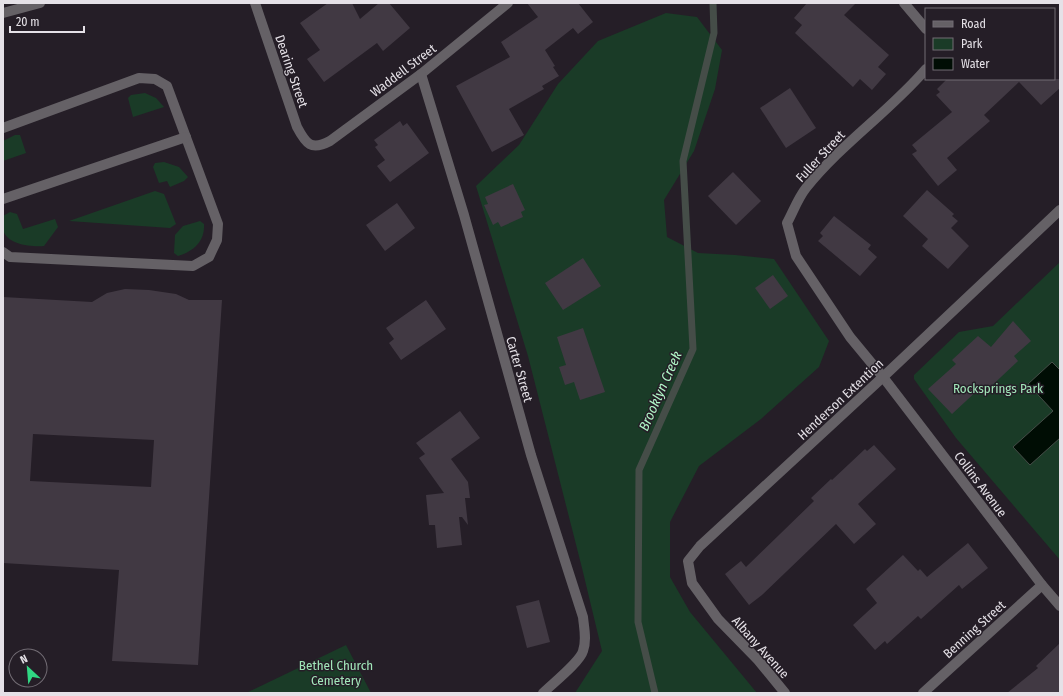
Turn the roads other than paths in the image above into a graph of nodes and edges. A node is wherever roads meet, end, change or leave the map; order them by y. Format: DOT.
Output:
graph roads {
  1 [pos="40,3"];
  2 [pos="255,3"];
  3 [pos="508,3"];
  4 [pos="904,3"];
  5 [pos="3,14"];
  6 [pos="925,28"];
  7 [pos="925,70"];
  8 [pos="421,74"];
  9 [pos="3,128"];
  10 [pos="186,136"];
  11 [pos="309,145"];
  12 [pos="3,199"];
  13 [pos="1060,210"];
  14 [pos="3,252"];
  15 [pos="883,377"];
  16 [pos="1042,585"];
  17 [pos="1060,606"];
  18 [pos="718,620"];
  19 [pos="543,693"];
  20 [pos="785,693"];
  21 [pos="923,693"];
  1 -- 5 [label="street"];
  2 -- 11 [label="street, Dearing Street"];
  3 -- 8 [label="street, Waddell Street"];
  4 -- 6 [label="street"];
  7 -- 15 [label="street, Fuller Street"];
  8 -- 11 [label="street, Waddell Street"];
  8 -- 19 [label="street, Carter Street"];
  9 -- 10 [label="street"];
  10 -- 12 [label="street"];
  10 -- 14 [label="street"];
  13 -- 15 [label="street, Henderson Extention"];
  15 -- 16 [label="street, Collins Avenue"];
  15 -- 18 [label="street, Henderson Extention"];
  16 -- 17 [label="street, Collins Avenue"];
  16 -- 21 [label="street, Benning Street"];
  18 -- 20 [label="street, Albany Avenue"];
}
